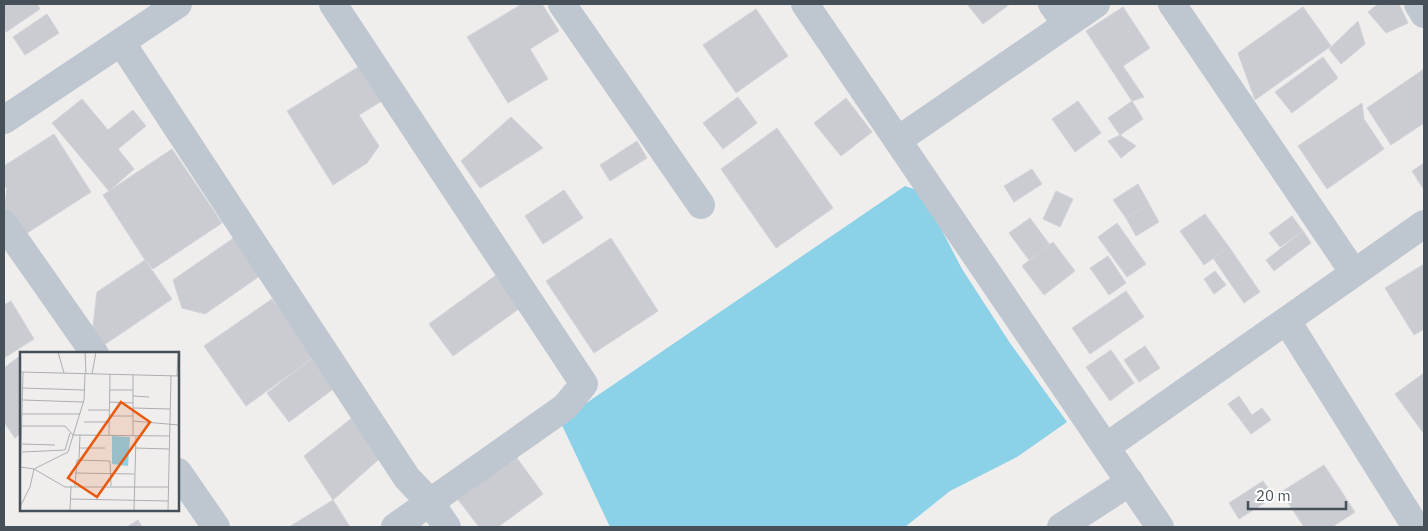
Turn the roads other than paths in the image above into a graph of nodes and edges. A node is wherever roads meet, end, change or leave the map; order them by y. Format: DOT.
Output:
graph roads {
  1 [pos="178,4"];
  2 [pos="332,4"];
  3 [pos="562,4"];
  4 [pos="805,4"];
  5 [pos="1096,4"];
  6 [pos="1172,4"];
  7 [pos="1418,4"];
  8 [pos="1059,14"];
  9 [pos="1424,14"];
  10 [pos="121,42"];
  11 [pos="4,120"];
  12 [pos="898,140"];
  13 [pos="700,205"];
  14 [pos="4,224"];
  15 [pos="1424,224"];
  16 [pos="1354,273"];
  17 [pos="1287,320"];
  18 [pos="95,352"];
  19 [pos="1106,447"];
  20 [pos="179,473"];
  21 [pos="1130,482"];
  22 [pos="430,502"];
  23 [pos="216,527"];
  24 [pos="395,527"];
  25 [pos="446,527"];
  26 [pos="1061,527"];
  27 [pos="1160,527"];
  28 [pos="1416,527"];
  1 -- 10 [label="street"];
  2 -- 22 [label="street"];
  3 -- 13 [label="street"];
  4 -- 12 [label="street"];
  5 -- 8 [label="street"];
  6 -- 16 [label="street"];
  7 -- 9 [label="street"];
  8 -- 12 [label="street"];
  10 -- 11 [label="street"];
  10 -- 22 [label="street"];
  12 -- 19 [label="street"];
  14 -- 18 [label="street"];
  15 -- 16 [label="street"];
  16 -- 17 [label="street"];
  17 -- 19 [label="street"];
  17 -- 28 [label="street"];
  19 -- 21 [label="street"];
  20 -- 23 [label="street"];
  21 -- 26 [label="street"];
  21 -- 27 [label="street"];
  22 -- 24 [label="street"];
  22 -- 25 [label="street"];
}
